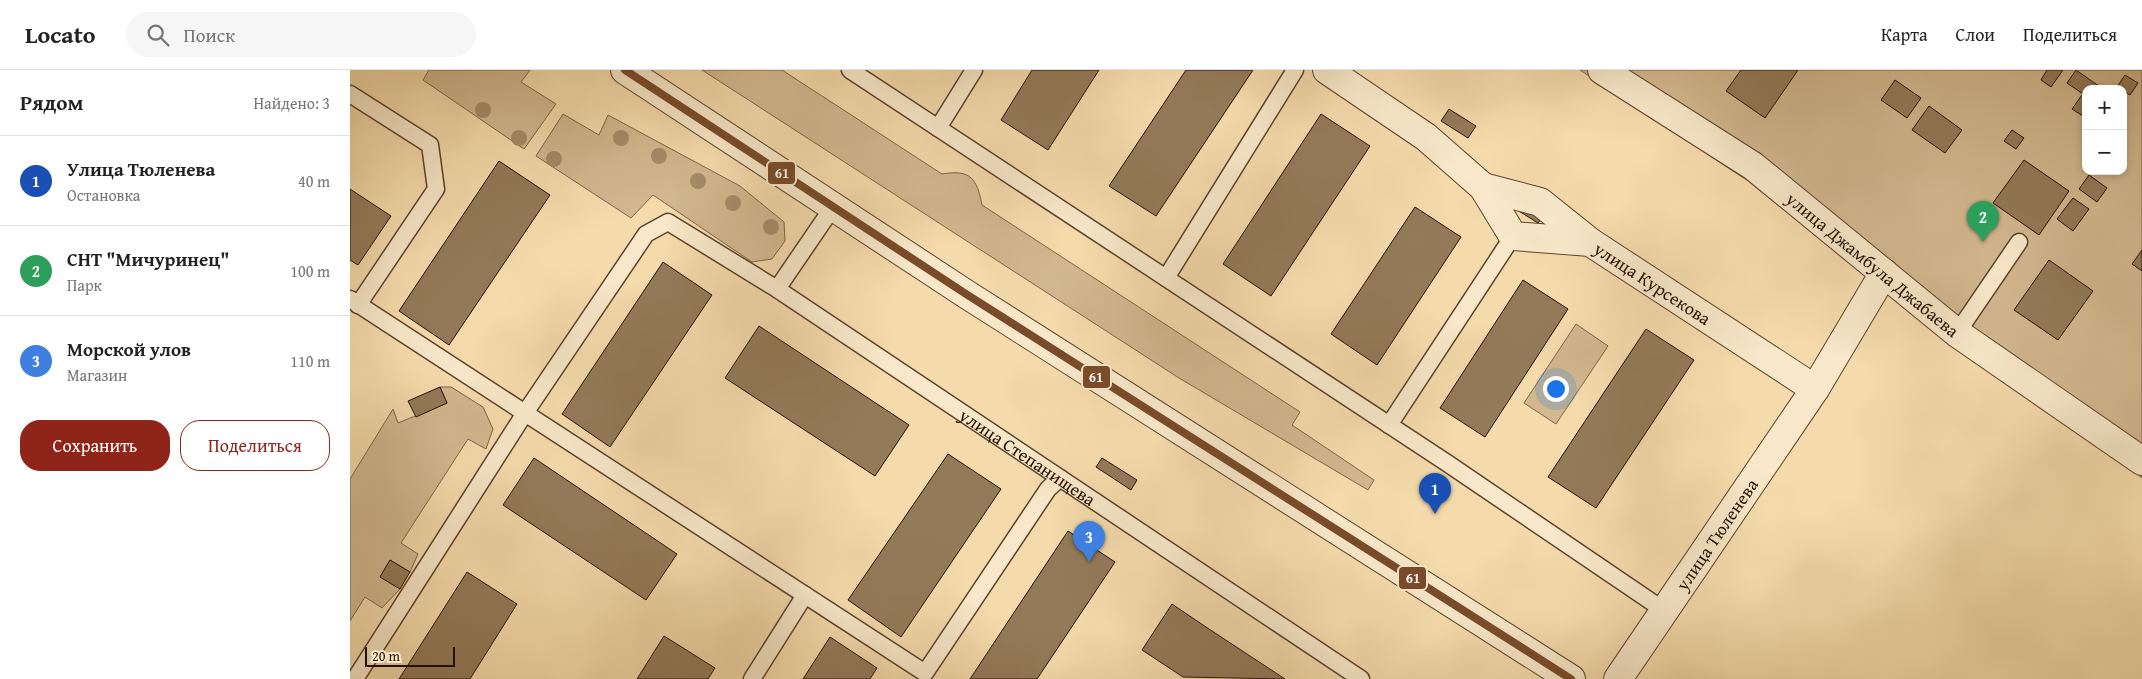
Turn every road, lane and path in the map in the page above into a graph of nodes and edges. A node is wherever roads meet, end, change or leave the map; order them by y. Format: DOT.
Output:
graph roads {
  1 [pos="625,70"];
  2 [pos="850,70"];
  3 [pos="974,70"];
  4 [pos="1295,70"];
  5 [pos="1327,70"];
  6 [pos="1602,70"];
  7 [pos="350,94"];
  8 [pos="938,128"];
  9 [pos="1483,187"];
  10 [pos="833,207"];
  11 [pos="1514,236"];
  12 [pos="1590,242"];
  13 [pos="2019,242"];
  14 [pos="1884,273"];
  15 [pos="1166,278"];
  16 [pos="777,289"];
  17 [pos="354,302"];
  18 [pos="1957,333"];
  19 [pos="1815,389"];
  20 [pos="525,413"];
  21 [pos="1389,425"];
  22 [pos="2142,461"];
  23 [pos="1060,478"];
  24 [pos="805,595"];
  25 [pos="1665,611"];
  26 [pos="929,676"];
  27 [pos="355,679"];
  28 [pos="752,679"];
  29 [pos="1361,679"];
  30 [pos="1571,679"];
  31 [pos="1618,679"];
  1 -- 10 [label="street"];
  2 -- 8 [label="lane"];
  3 -- 8 [label="lane"];
  4 -- 15 [label="lane"];
  5 -- 9 [label="street"];
  6 -- 14 [label="street, улица Джамбула Джабаева"];
  7 -- 17 [label="lane"];
  8 -- 15 [label="lane"];
  9 -- 11 [label="street"];
  9 -- 12 [label="street"];
  10 -- 16 [label="lane"];
  10 -- 30 [label="street"];
  11 -- 12 [label="street, улица Курсекова"];
  11 -- 21 [label="lane"];
  12 -- 19 [label="street, улица Курсекова"];
  13 -- 18 [label="lane"];
  14 -- 18 [label="street, улица Джамбула Джабаева"];
  14 -- 19 [label="street, улица Тюленева"];
  15 -- 21 [label="lane"];
  16 -- 20 [label="lane, улица Степанищева"];
  16 -- 23 [label="lane, улица Степанищева"];
  17 -- 20 [label="lane"];
  18 -- 22 [label="street, улица Джамбула Джабаева"];
  19 -- 25 [label="street, улица Тюленева"];
  20 -- 24 [label="lane"];
  20 -- 27 [label="lane"];
  21 -- 25 [label="lane"];
  23 -- 26 [label="lane"];
  23 -- 29 [label="lane, улица Степанищева"];
  24 -- 26 [label="lane"];
  24 -- 28 [label="lane"];
  25 -- 31 [label="street, улица Тюленева"];
}
